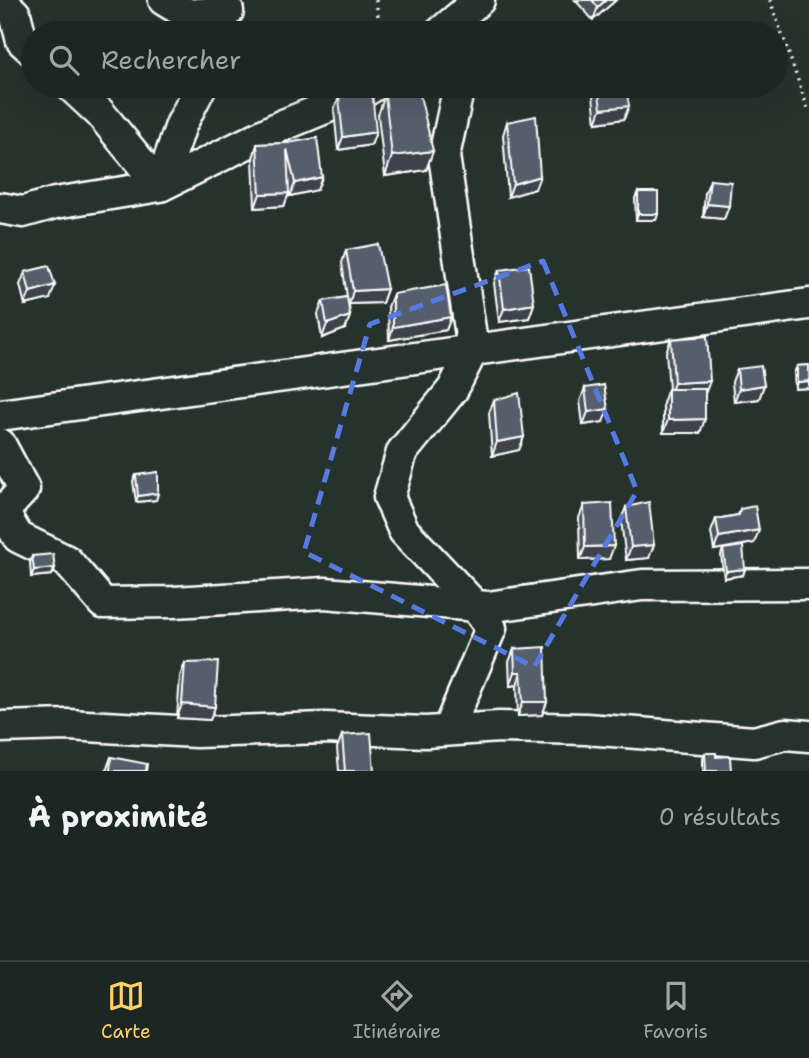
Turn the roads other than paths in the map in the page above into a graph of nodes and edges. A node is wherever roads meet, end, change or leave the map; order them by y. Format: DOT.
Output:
graph roads {
  1 [pos="0,0"];
  2 [pos="164,0"];
  3 [pos="479,1"];
  4 [pos="231,15"];
  5 [pos="455,21"];
  6 [pos="474,21"];
  7 [pos="21,37"];
  8 [pos="84,98"];
  9 [pos="195,98"];
  10 [pos="350,98"];
  11 [pos="456,98"];
  12 [pos="160,186"];
  13 [pos="12,210"];
  14 [pos="0,232"];
  15 [pos="809,303"];
  16 [pos="472,349"];
  17 [pos="0,415"];
  18 [pos="0,444"];
  19 [pos="809,584"];
  20 [pos="475,606"];
  21 [pos="0,727"];
  22 [pos="449,730"];
  23 [pos="809,736"];
  1 -- 7 [label="street"];
  2 -- 4 [label="street"];
  3 -- 5 [label="street"];
  3 -- 6 [label="street"];
  8 -- 12 [label="street"];
  9 -- 12 [label="street"];
  10 -- 12 [label="street"];
  11 -- 16 [label="street"];
  12 -- 13 [label="street"];
  13 -- 14 [label="street"];
  15 -- 16 [label="street"];
  16 -- 17 [label="street"];
  16 -- 20 [label="street"];
  18 -- 20 [label="street"];
  19 -- 20 [label="street"];
  20 -- 22 [label="street"];
  21 -- 22 [label="street"];
  22 -- 23 [label="street"];
}
